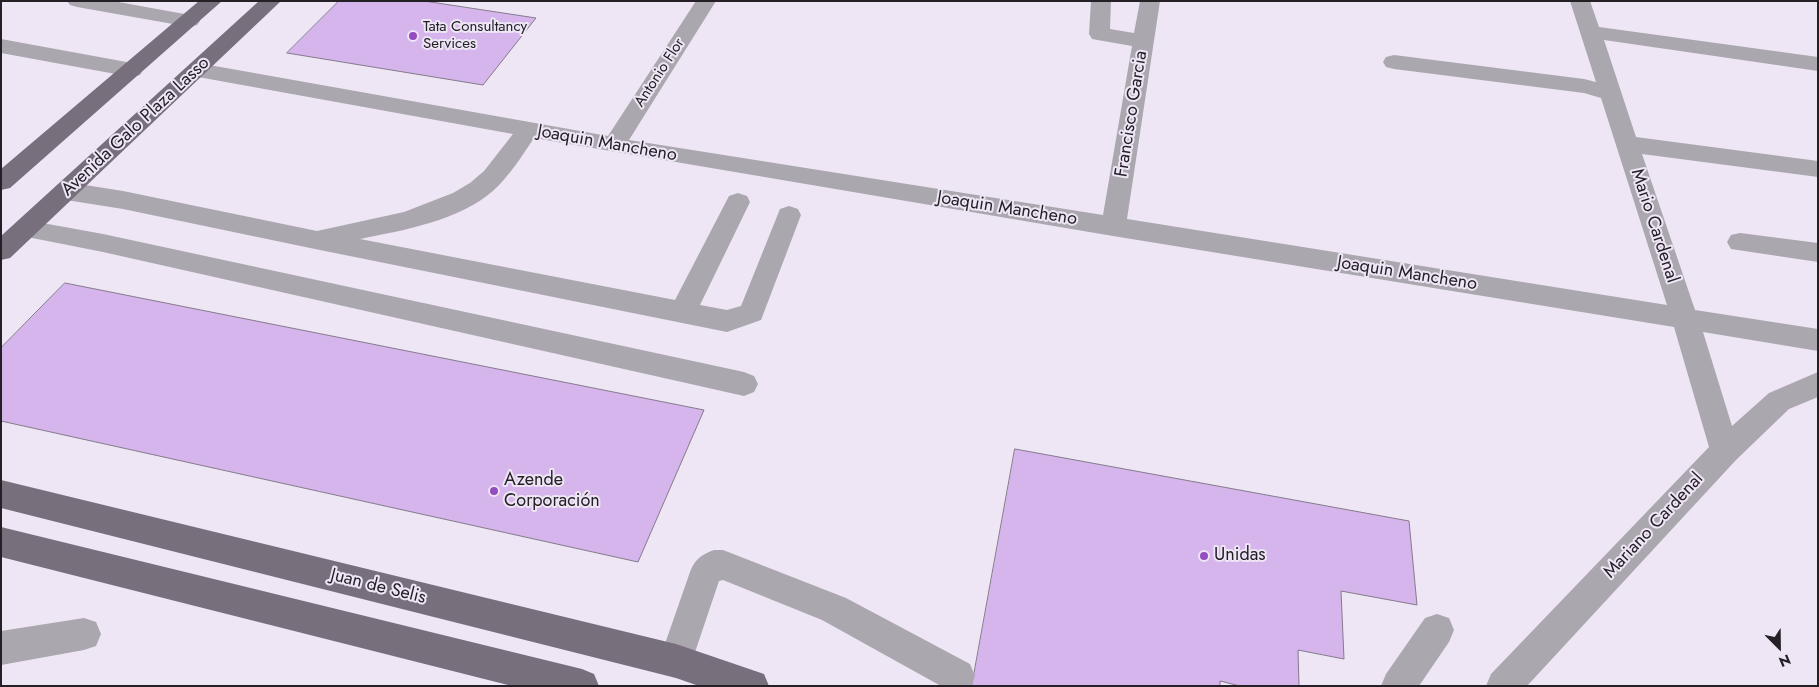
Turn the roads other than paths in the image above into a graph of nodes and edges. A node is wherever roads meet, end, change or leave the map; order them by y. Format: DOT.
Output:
graph roads {
  1 [pos="77,1"];
  2 [pos="212,1"];
  3 [pos="271,1"];
  4 [pos="706,1"];
  5 [pos="1101,1"];
  6 [pos="1150,1"];
  7 [pos="1580,1"];
  8 [pos="139,6"];
  9 [pos="190,21"];
  10 [pos="1590,32"];
  11 [pos="1144,41"];
  12 [pos="1,46"];
  13 [pos="1394,62"];
  14 [pos="1818,64"];
  15 [pos="132,70"];
  16 [pos="198,70"];
  17 [pos="1610,92"];
  18 [pos="528,130"];
  19 [pos="1627,143"];
  20 [pos="614,145"];
  21 [pos="1818,169"];
  22 [pos="1,182"];
  23 [pos="66,191"];
  24 [pos="738,202"];
  25 [pos="789,215"];
  26 [pos="1113,227"];
  27 [pos="26,229"];
  28 [pos="315,240"];
  29 [pos="1740,242"];
  30 [pos="1,251"];
  31 [pos="1818,253"];
  32 [pos="682,312"];
  33 [pos="1685,319"];
  34 [pos="1818,340"];
  35 [pos="744,384"];
  36 [pos="1818,384"];
  37 [pos="1725,451"];
  38 [pos="1,494"];
  39 [pos="1,542"];
  40 [pos="1437,630"];
  41 [pos="84,634"];
  42 [pos="1,648"];
  43 [pos="676,661"];
  44 [pos="958,676"];
  45 [pos="582,686"];
  46 [pos="752,686"];
  47 [pos="1398,686"];
  48 [pos="1503,686"];
  1 -- 8 [label="street"];
  2 -- 9 [label="main road"];
  3 -- 16 [label="main road, Avenida Galo Plaza Lasso"];
  4 -- 20 [label="street, Antonio Flor"];
  5 -- 11 [label="street"];
  6 -- 11 [label="street, Francisco Garcia"];
  7 -- 10 [label="street, Mario Cardenal"];
  8 -- 9 [label="street"];
  9 -- 15 [label="main road"];
  10 -- 14 [label="street"];
  10 -- 17 [label="street, Mario Cardenal"];
  11 -- 26 [label="street, Francisco Garcia"];
  12 -- 15 [label="street"];
  13 -- 17 [label="street"];
  15 -- 22 [label="main road"];
  16 -- 18 [label="street, Joaquin Mancheno"];
  16 -- 23 [label="main road, Avenida Galo Plaza Lasso"];
  17 -- 19 [label="street, Mario Cardenal"];
  18 -- 20 [label="street, Joaquin Mancheno"];
  18 -- 28 [label="street"];
  19 -- 21 [label="street"];
  19 -- 33 [label="street, Mario Cardenal"];
  20 -- 26 [label="street, Joaquin Mancheno"];
  23 -- 27 [label="main road, Avenida Galo Plaza Lasso"];
  23 -- 28 [label="street"];
  24 -- 32 [label="street"];
  25 -- 32 [label="street"];
  26 -- 33 [label="street, Joaquin Mancheno"];
  27 -- 30 [label="main road, Avenida Galo Plaza Lasso"];
  27 -- 35 [label="street"];
  28 -- 32 [label="street"];
  29 -- 31 [label="street"];
  33 -- 34 [label="street, Joaquin Mancheno"];
  33 -- 37 [label="street, Mario Cardenal"];
  36 -- 37 [label="street, Mariano Cardenal"];
  37 -- 48 [label="street, Mariano Cardenal"];
  38 -- 43 [label="main road, Juan de Selis"];
  39 -- 45 [label="main road"];
  40 -- 47 [label="street"];
  41 -- 42 [label="street"];
  43 -- 44 [label="street"];
  43 -- 46 [label="main road, Juan de Selis"];
}
